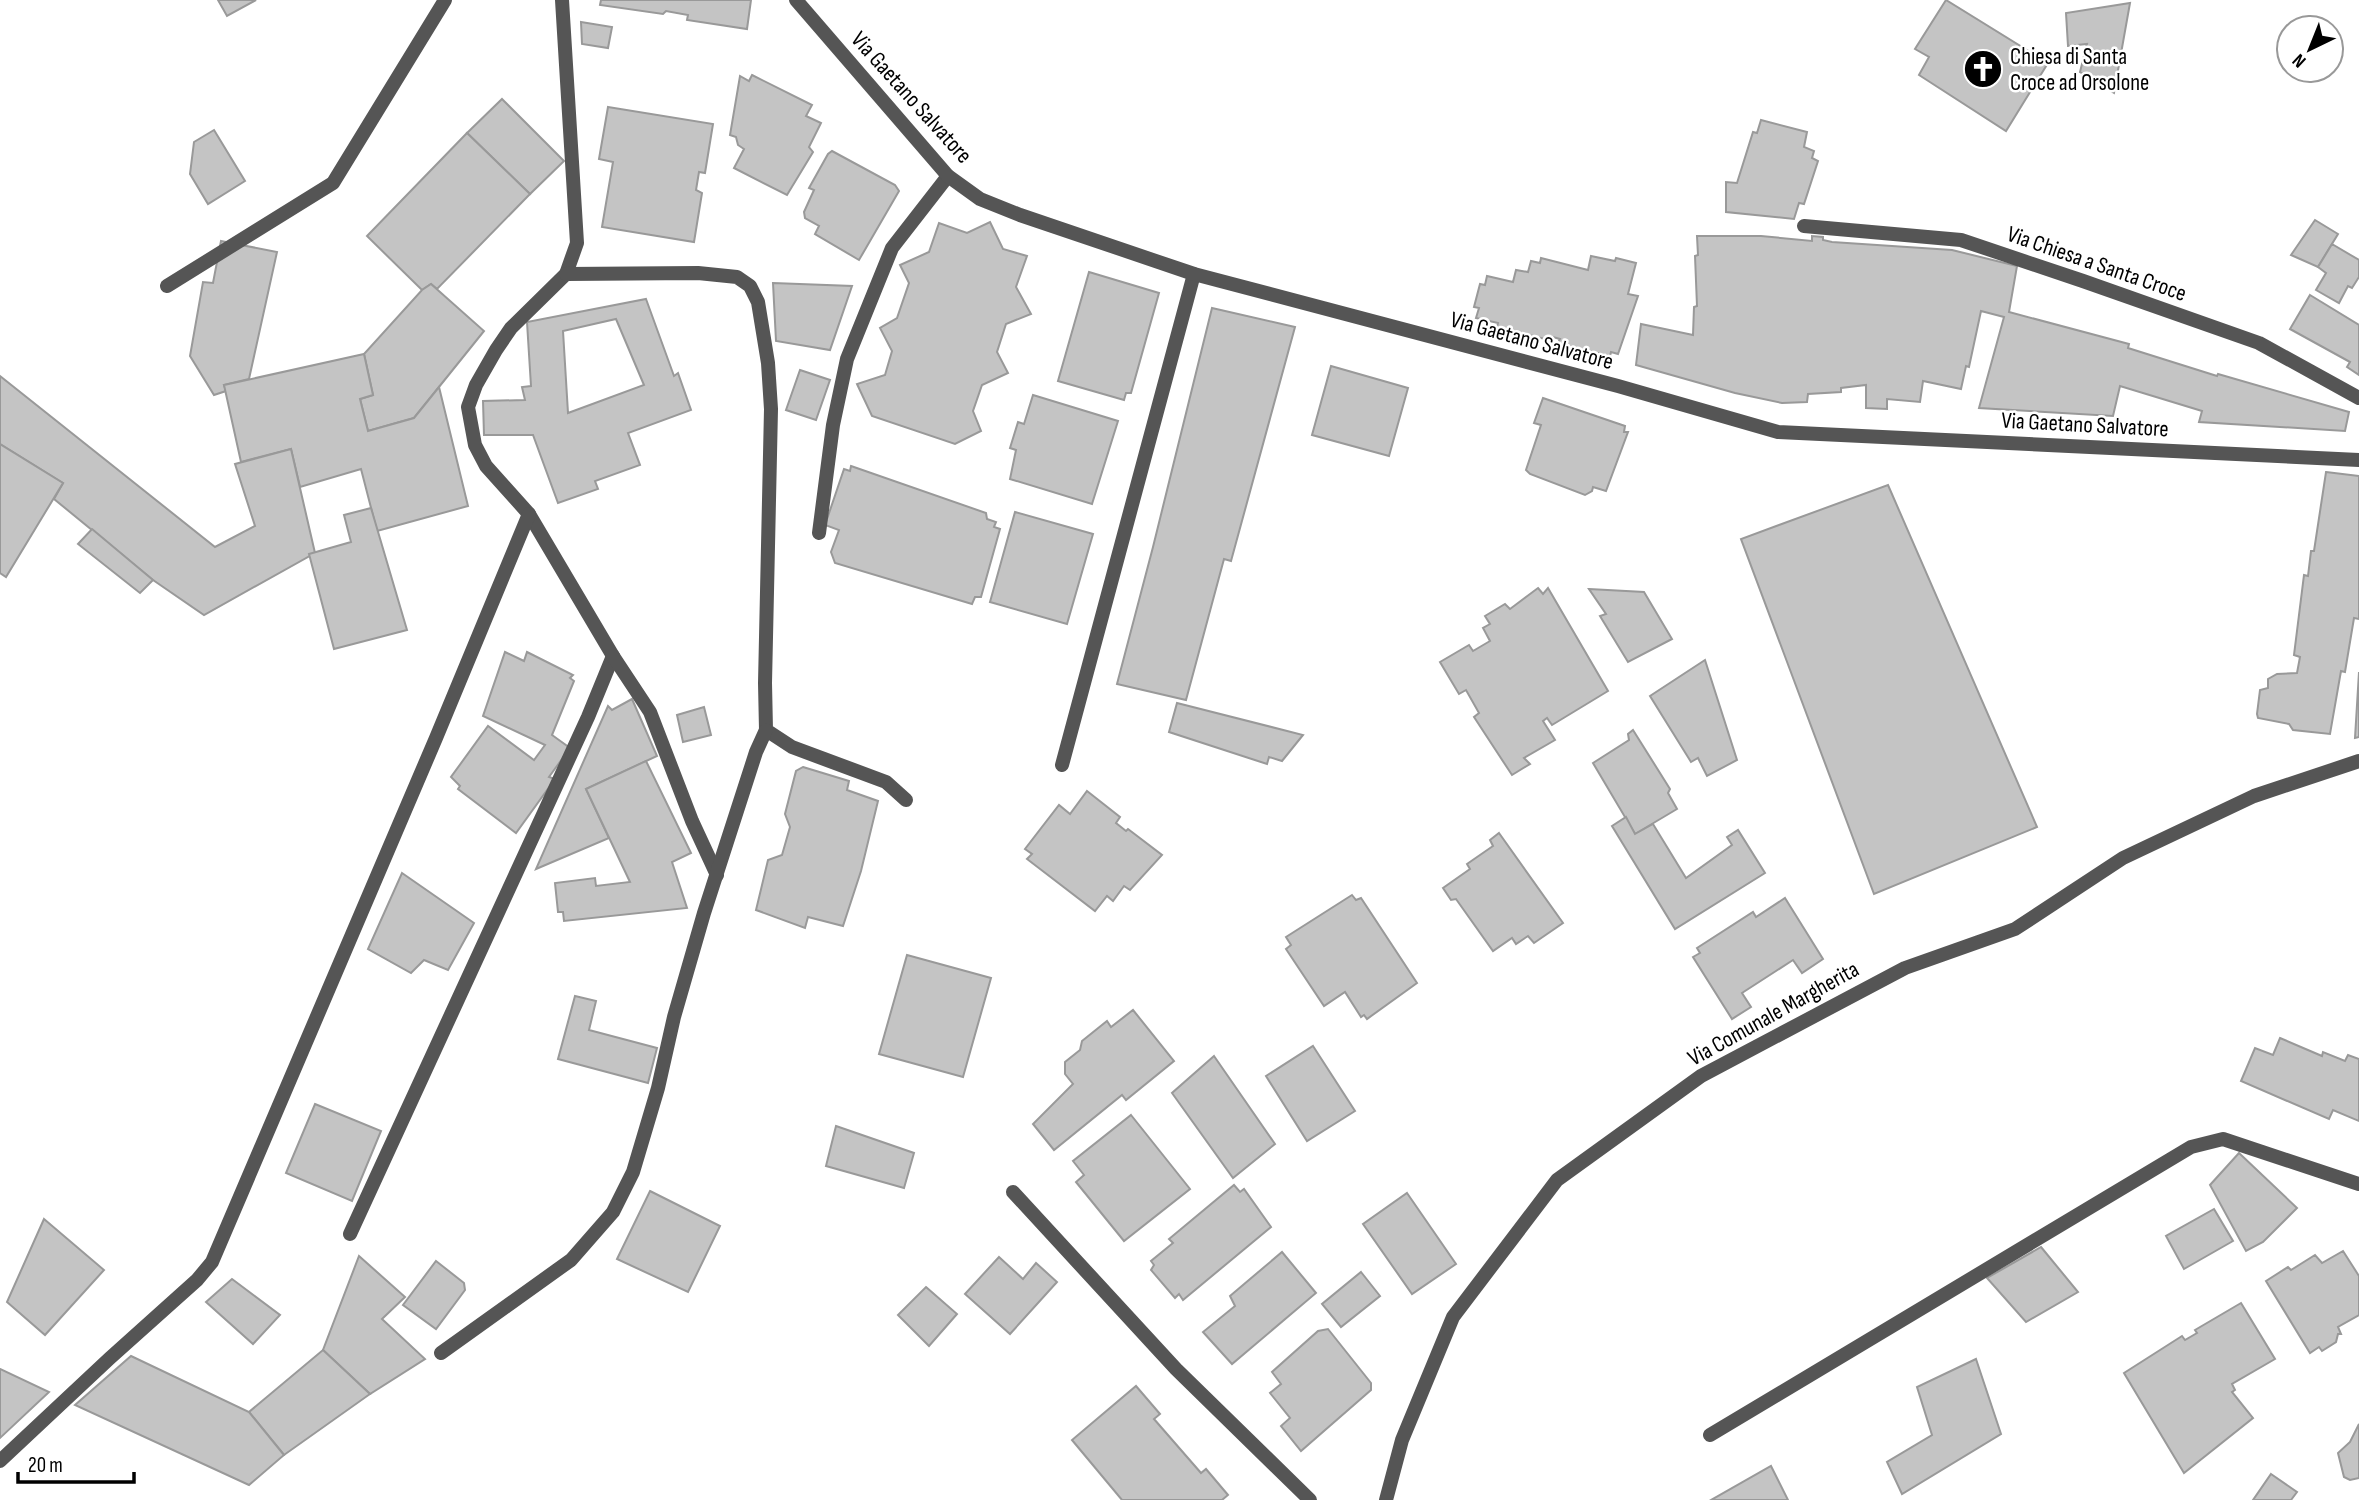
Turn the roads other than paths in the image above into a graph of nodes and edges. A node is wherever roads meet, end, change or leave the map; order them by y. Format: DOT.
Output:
graph roads {
  1 [pos="445,0"];
  2 [pos="562,0"];
  3 [pos="796,0"];
  4 [pos="948,176"];
  5 [pos="1804,226"];
  6 [pos="566,274"];
  7 [pos="1194,274"];
  8 [pos="167,286"];
  9 [pos="2359,398"];
  10 [pos="2359,460"];
  11 [pos="528,514"];
  12 [pos="819,533"];
  13 [pos="613,656"];
  14 [pos="766,730"];
  15 [pos="2359,761"];
  16 [pos="1062,765"];
  17 [pos="906,800"];
  18 [pos="717,875"];
  19 [pos="2359,1184"];
  20 [pos="1013,1192"];
  21 [pos="350,1234"];
  22 [pos="441,1353"];
  23 [pos="1710,1435"];
  24 [pos="0,1461"];
  25 [pos="1310,1500"];
  26 [pos="1386,1500"];
  1 -- 8 [label="street"];
  2 -- 6 [label="street"];
  3 -- 4 [label="street, Via Gaetano Salvatore"];
  4 -- 7 [label="street, Via Gaetano Salvatore"];
  4 -- 12 [label="street"];
  5 -- 9 [label="street, Via Chiesa a Santa Croce"];
  6 -- 11 [label="street"];
  6 -- 14 [label="street"];
  7 -- 10 [label="street, Via Gaetano Salvatore"];
  7 -- 16 [label="street"];
  11 -- 13 [label="street"];
  11 -- 24 [label="street"];
  13 -- 18 [label="street"];
  13 -- 21 [label="street"];
  14 -- 17 [label="street"];
  14 -- 18 [label="street"];
  15 -- 26 [label="street, Via Comunale Margherita"];
  18 -- 22 [label="street"];
  19 -- 23 [label="street"];
  20 -- 25 [label="street"];
}
